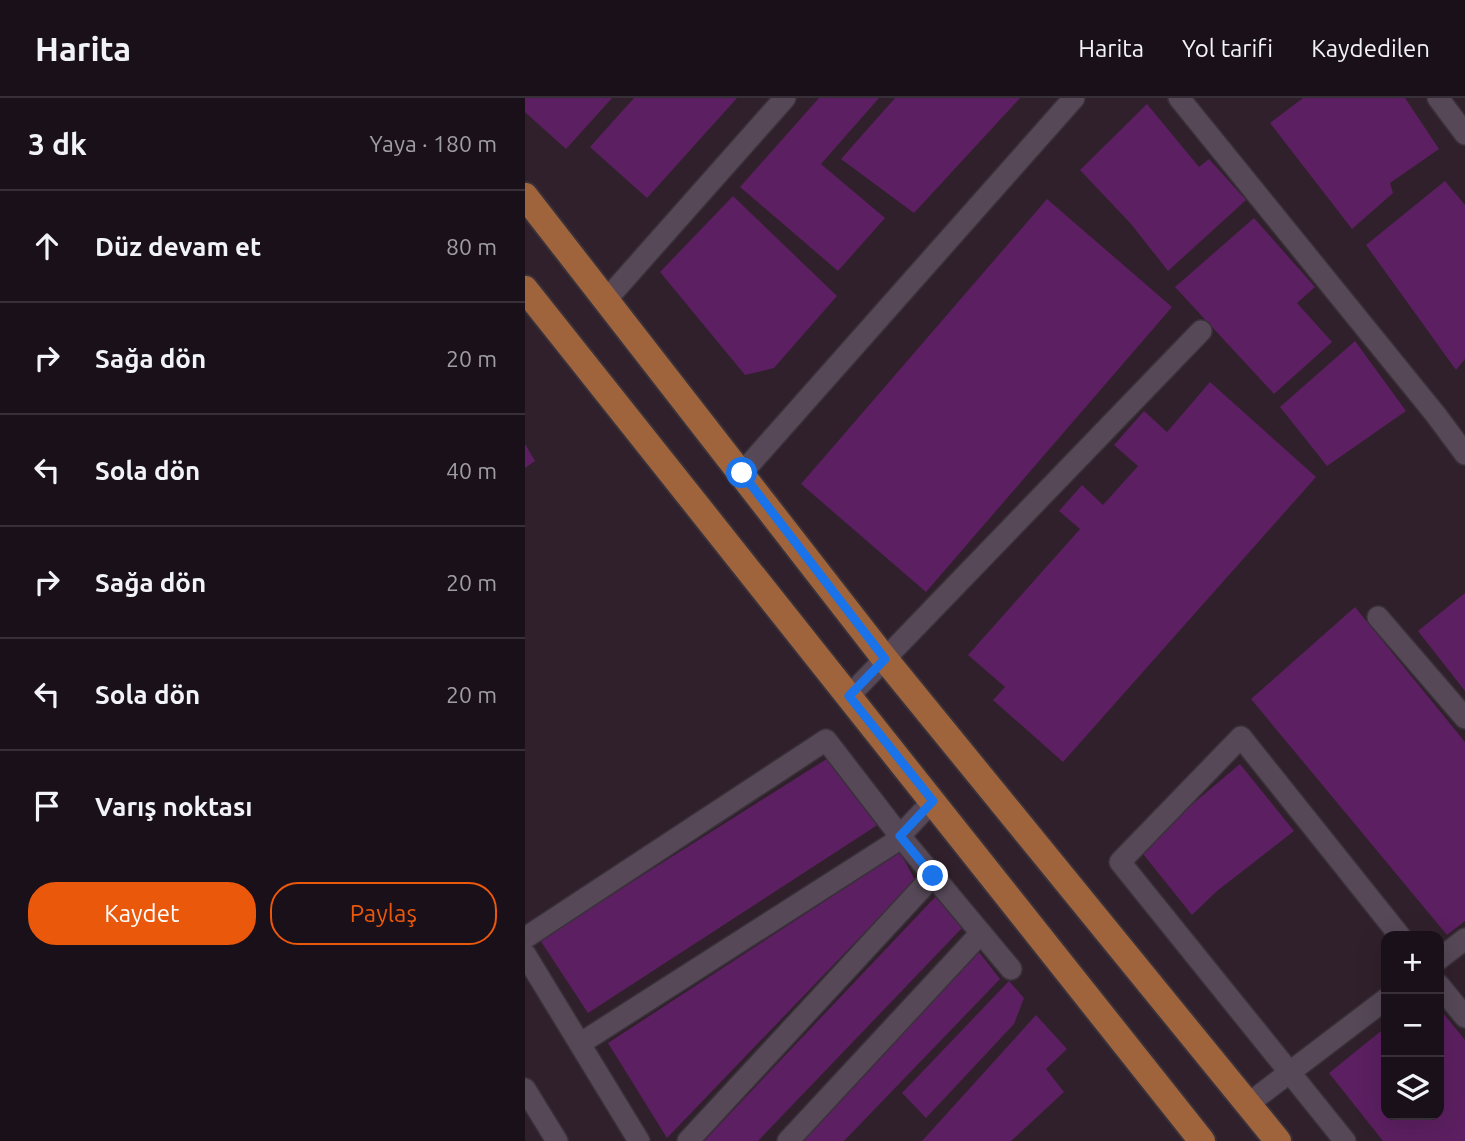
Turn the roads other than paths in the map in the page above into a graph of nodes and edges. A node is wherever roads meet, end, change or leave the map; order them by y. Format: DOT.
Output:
graph roads {
  1 [pos="785,98"];
  2 [pos="1074,98"];
  3 [pos="1179,98"];
  4 [pos="1438,98"];
  5 [pos="1465,134"];
  6 [pos="525,196"];
  7 [pos="525,289"];
  8 [pos="606,300"];
  9 [pos="1201,331"];
  10 [pos="1465,454"];
  11 [pos="742,473"];
  12 [pos="1378,617"];
  13 [pos="885,659"];
  14 [pos="849,696"];
  15 [pos="1465,718"];
  16 [pos="933,801"];
  17 [pos="900,836"];
  18 [pos="933,876"];
  19 [pos="1396,931"];
  20 [pos="981,933"];
  21 [pos="525,938"];
  22 [pos="1465,939"];
  23 [pos="525,954"];
  24 [pos="1444,955"];
  25 [pos="1011,969"];
  26 [pos="1444,991"];
  27 [pos="1381,1003"];
  28 [pos="1465,1017"];
  29 [pos="581,1043"];
  30 [pos="1289,1073"];
  31 [pos="525,1089"];
  32 [pos="1248,1104"];
  33 [pos="557,1141"];
  34 [pos="639,1141"];
  35 [pos="688,1141"];
  36 [pos="787,1141"];
  37 [pos="1202,1141"];
  38 [pos="1278,1141"];
  39 [pos="1345,1141"];
  1 -- 8 [label="street"];
  2 -- 11 [label="street"];
  3 -- 10 [label="street"];
  4 -- 5 [label="street"];
  6 -- 8 [label="main road"];
  7 -- 14 [label="main road"];
  8 -- 11 [label="main road"];
  9 -- 13 [label="street"];
  11 -- 13 [label="main road"];
  12 -- 15 [label="street"];
  13 -- 14 [label="street"];
  13 -- 32 [label="main road"];
  14 -- 16 [label="main road"];
  16 -- 17 [label="street"];
  16 -- 37 [label="main road"];
  17 -- 18 [label="street"];
  17 -- 21 [label="street"];
  17 -- 29 [label="street"];
  18 -- 20 [label="street"];
  18 -- 35 [label="street"];
  19 -- 30 [label="street"];
  20 -- 25 [label="street"];
  20 -- 36 [label="street"];
  22 -- 24 [label="street"];
  23 -- 29 [label="street"];
  26 -- 28 [label="street"];
  27 -- 30 [label="street"];
  29 -- 34 [label="street"];
  30 -- 32 [label="street"];
  30 -- 39 [label="street"];
  31 -- 33 [label="street"];
  32 -- 38 [label="main road"];
}
